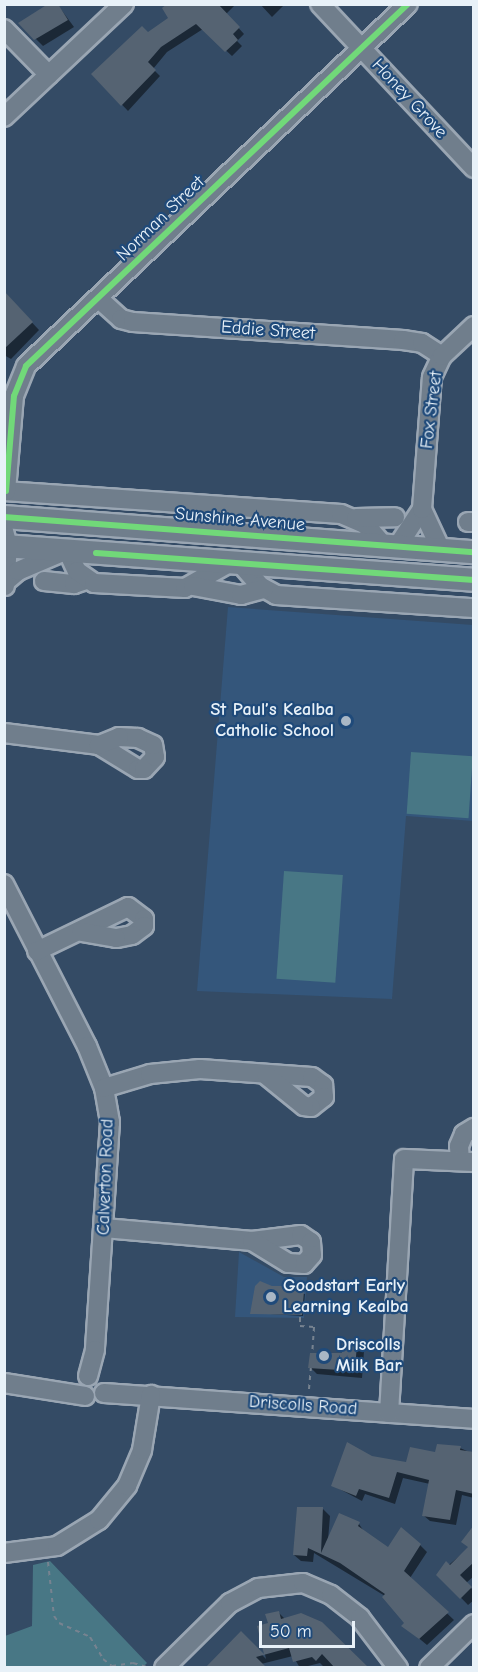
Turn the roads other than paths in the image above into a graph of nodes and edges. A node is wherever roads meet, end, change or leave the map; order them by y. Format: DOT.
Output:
graph roads {
  1 [pos="124,4"];
  2 [pos="320,4"];
  3 [pos="408,4"];
  4 [pos="4,28"];
  5 [pos="362,48"];
  6 [pos="49,75"];
  7 [pos="4,117"];
  8 [pos="474,168"];
  9 [pos="99,299"];
  10 [pos="473,327"];
  11 [pos="442,356"];
  12 [pos="5,491"];
  13 [pos="422,509"];
  14 [pos="4,517"];
  15 [pos="395,517"];
  16 [pos="356,518"];
  17 [pos="6,541"];
  18 [pos="391,547"];
  19 [pos="67,550"];
  20 [pos="441,550"];
  21 [pos="474,552"];
  22 [pos="235,563"];
  23 [pos="87,580"];
  24 [pos="474,580"];
  25 [pos="44,581"];
  26 [pos="5,582"];
  27 [pos="4,586"];
  28 [pos="193,586"];
  29 [pos="264,589"];
  30 [pos="474,608"];
  31 [pos="4,734"];
  32 [pos="99,745"];
  33 [pos="4,884"];
  34 [pos="82,932"];
  35 [pos="38,951"];
  36 [pos="267,1076"];
  37 [pos="104,1088"];
  38 [pos="474,1128"];
  39 [pos="467,1162"];
  40 [pos="104,1228"];
  41 [pos="252,1241"];
  42 [pos="4,1383"];
  43 [pos="94,1384"];
  44 [pos="152,1395"];
  45 [pos="389,1413"];
  46 [pos="474,1419"];
  47 [pos="4,1553"];
  48 [pos="474,1624"];
  49 [pos="165,1668"];
  50 [pos="398,1668"];
  51 [pos="429,1668"];
  1 -- 6 [label="street"];
  2 -- 5 [label="street, Honey Grove"];
  3 -- 5 [label="street, Norman Street"];
  4 -- 6 [label="street"];
  5 -- 8 [label="street, Honey Grove"];
  5 -- 9 [label="street, Norman Street"];
  6 -- 7 [label="street"];
  9 -- 11 [label="street, Eddie Street"];
  9 -- 12 [label="street, Norman Street"];
  10 -- 11 [label="street, Fox Street"];
  11 -- 13 [label="street, Fox Street"];
  12 -- 16 [label="street"];
  13 -- 18 [label="street, Fox Street"];
  13 -- 20 [label="street, Fox Street"];
  14 -- 18 [label="main road, Sunshine Avenue"];
  15 -- 16 [label="street"];
  16 -- 18 [label="street"];
  17 -- 19 [label="main road"];
  17 -- 26 [label="street"];
  18 -- 20 [label="main road, Sunshine Avenue"];
  19 -- 22 [label="main road"];
  19 -- 23 [label="street"];
  19 -- 26 [label="street"];
  20 -- 21 [label="main road, Sunshine Avenue"];
  22 -- 24 [label="main road"];
  22 -- 28 [label="street"];
  22 -- 29 [label="street"];
  23 -- 25 [label="street"];
  23 -- 28 [label="street"];
  26 -- 27 [label="street"];
  28 -- 29 [label="street"];
  29 -- 30 [label="street"];
  31 -- 32 [label="street"];
  33 -- 35 [label="street, Calverton Road"];
  34 -- 35 [label="street"];
  35 -- 37 [label="street, Calverton Road"];
  36 -- 37 [label="street"];
  37 -- 40 [label="street, Calverton Road"];
  38 -- 39 [label="street"];
  39 -- 45 [label="street"];
  40 -- 41 [label="street"];
  40 -- 43 [label="street, Calverton Road"];
  42 -- 43 [label="street"];
  43 -- 44 [label="street, Driscolls Road"];
  44 -- 45 [label="street, Driscolls Road"];
  44 -- 47 [label="street"];
  45 -- 46 [label="street, Driscolls Road"];
  48 -- 51 [label="street"];
  49 -- 50 [label="street"];
}
